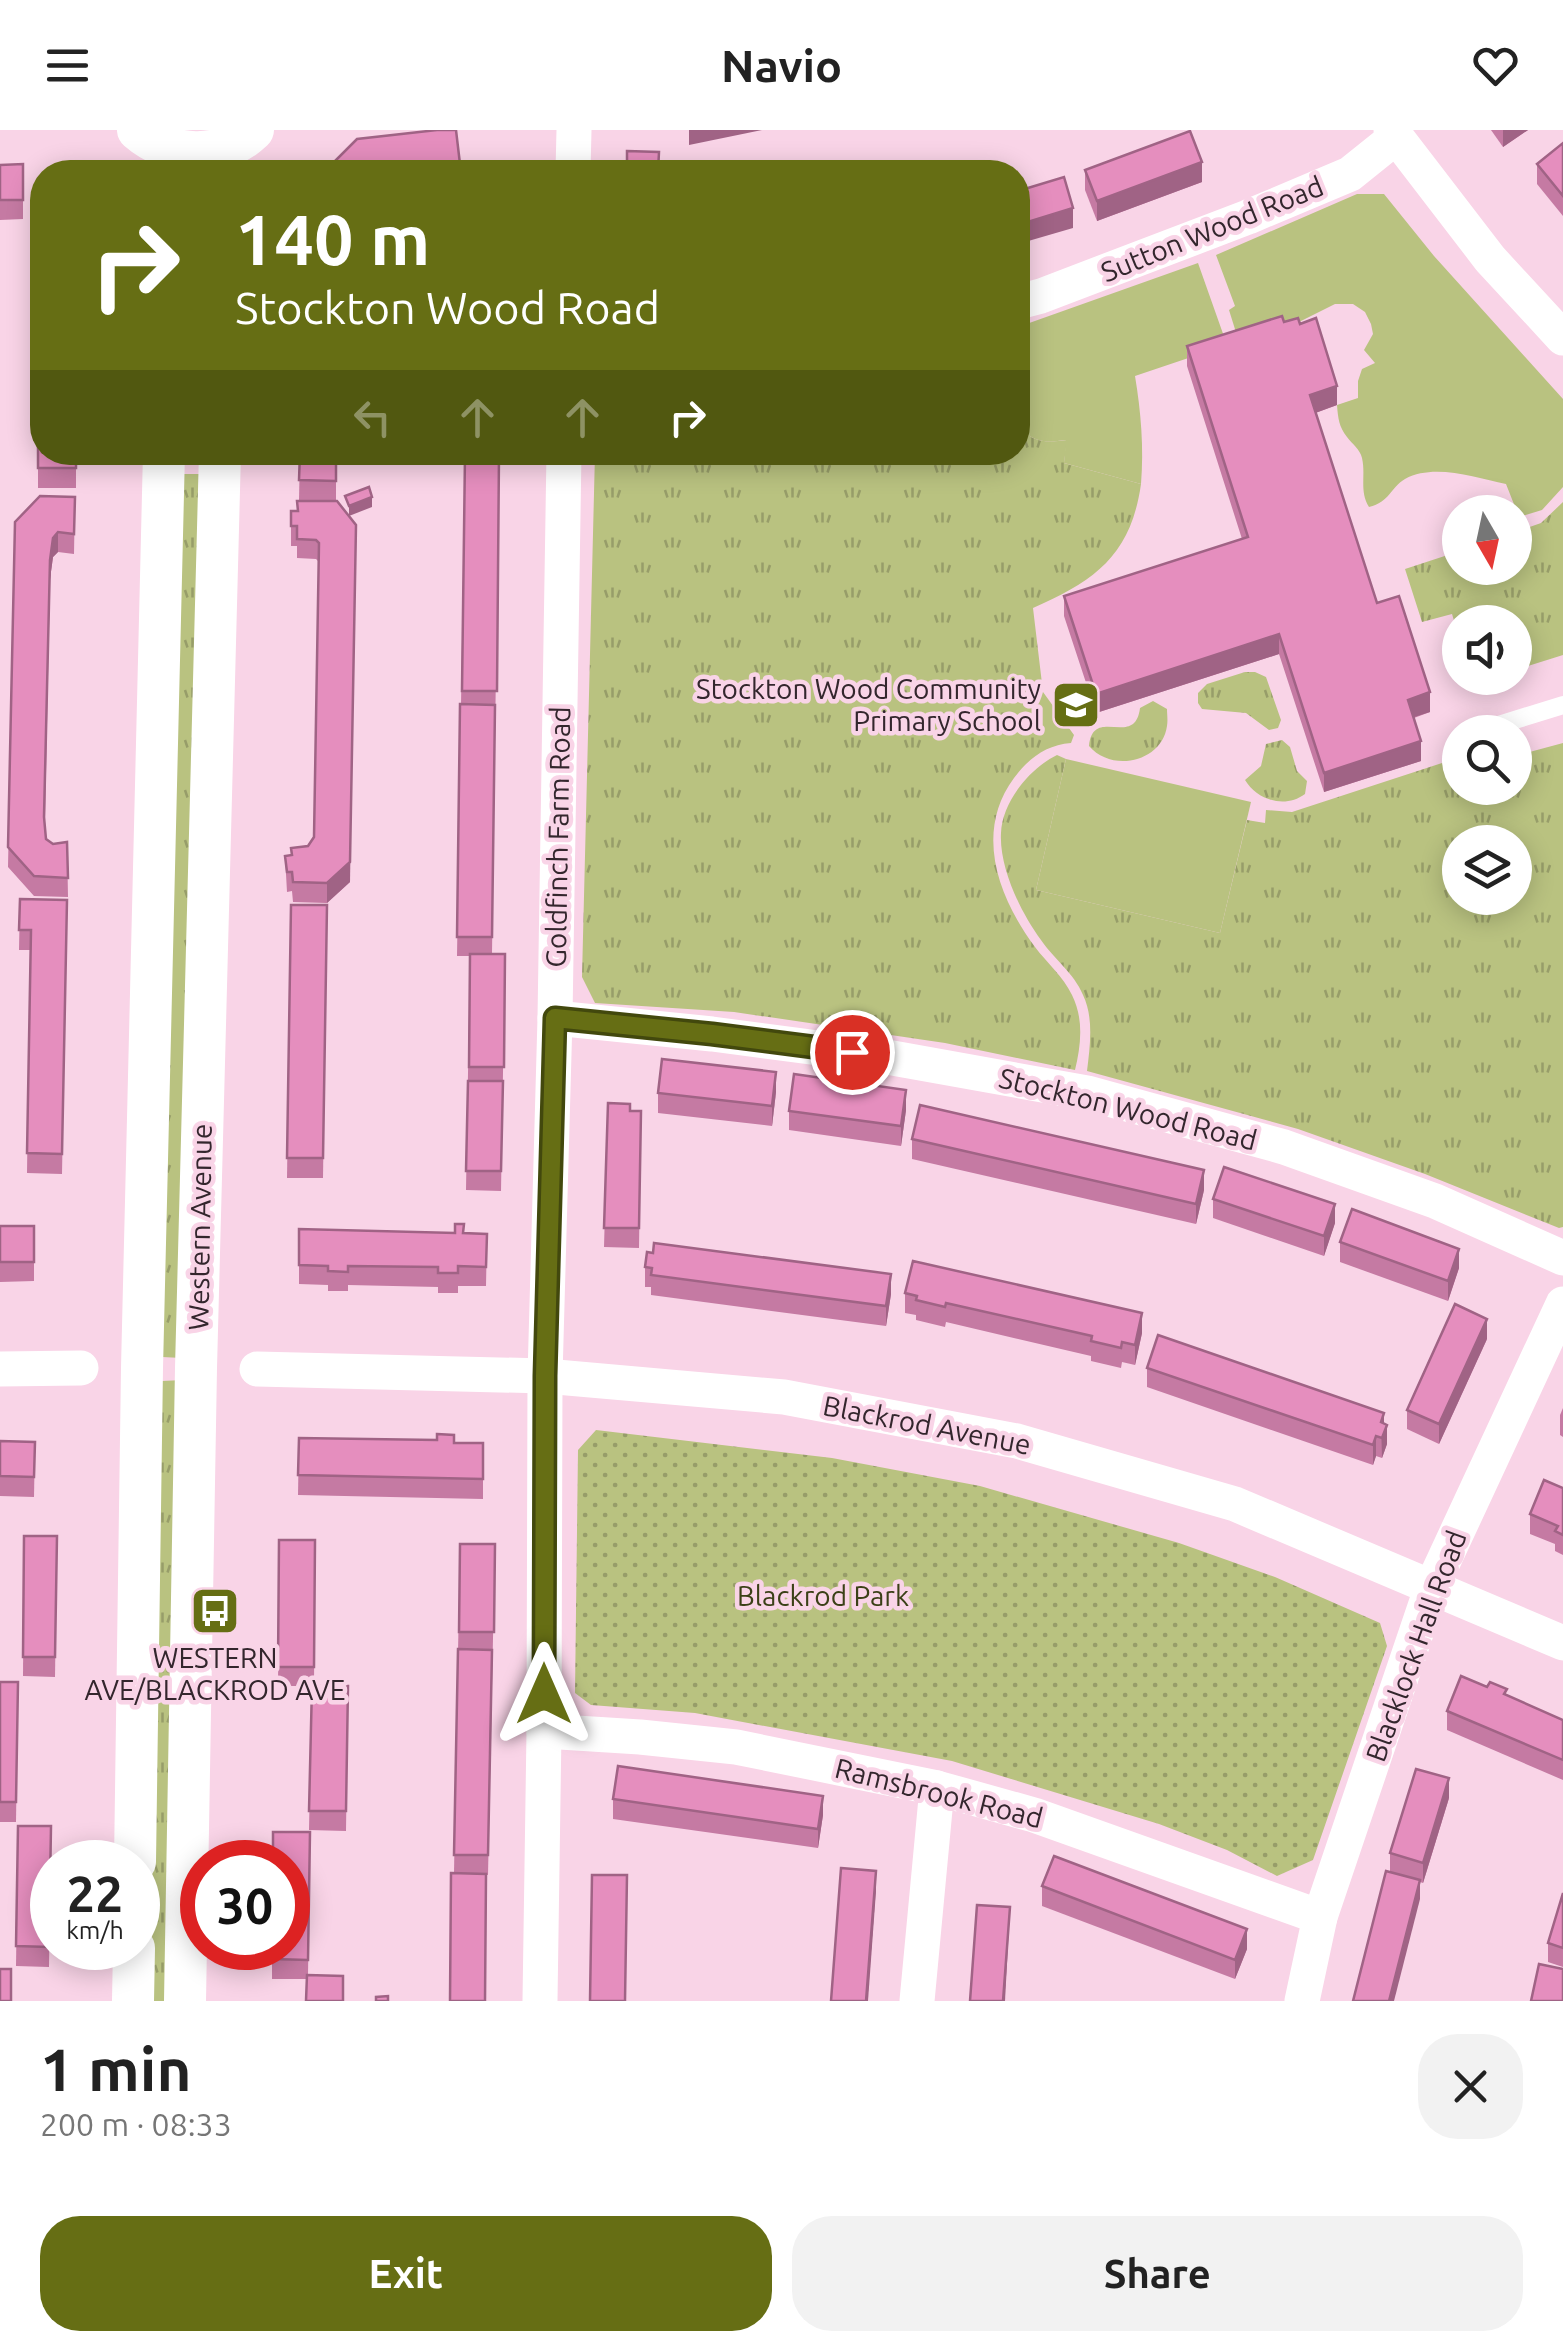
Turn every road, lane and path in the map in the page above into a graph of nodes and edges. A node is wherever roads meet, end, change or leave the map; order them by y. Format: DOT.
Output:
graph roads {
  1 [pos="574,130"];
  2 [pos="1394,134"];
  3 [pos="236,150"];
  4 [pos="160,151"];
  5 [pos="573,160"];
  6 [pos="1030,299"];
  7 [pos="1563,338"];
  8 [pos="164,465"];
  9 [pos="220,465"];
  10 [pos="564,465"];
  11 [pos="1563,704"];
  12 [pos="1529,715"];
  13 [pos="555,1018"];
  14 [pos="1563,1258"];
  15 [pos="1563,1304"];
  16 [pos="81,1368"];
  17 [pos="0,1369"];
  18 [pos="257,1369"];
  19 [pos="545,1376"];
  20 [pos="1432,1586"];
  21 [pos="1563,1644"];
  22 [pos="544,1732"];
  23 [pos="937,1788"];
  24 [pos="135,1840"];
  25 [pos="1320,1917"];
  26 [pos="134,1970"];
  27 [pos="133,2001"];
  28 [pos="185,2001"];
  29 [pos="540,2001"];
  30 [pos="917,2001"];
  31 [pos="1302,2001"];
  1 -- 5 [label="street"];
  2 -- 6 [label="street, Sutton Wood Road"];
  2 -- 7 [label="street"];
  3 -- 4 [label="street"];
  8 -- 24 [label="street, Western Avenue"];
  9 -- 28 [label="street, Western Avenue"];
  10 -- 13 [label="street, Goldfinch Farm Road"];
  11 -- 12 [label="lane"];
  13 -- 14 [label="street, Stockton Wood Road"];
  13 -- 19 [label="street, Goldfinch Farm Road"];
  15 -- 20 [label="street, Blacklock Hall Road"];
  16 -- 17 [label="street"];
  18 -- 19 [label="street, Blackrod Avenue"];
  19 -- 20 [label="street, Blackrod Avenue"];
  19 -- 22 [label="street, Goldfinch Farm Road"];
  20 -- 21 [label="street, Blackrod Avenue"];
  20 -- 25 [label="street, Blacklock Hall Road"];
  22 -- 23 [label="street, Ramsbrook Road"];
  22 -- 29 [label="street, Goldfinch Farm Road"];
  23 -- 25 [label="street, Ramsbrook Road"];
  23 -- 30 [label="street"];
  25 -- 31 [label="street, Blacklock Hall Road"];
  26 -- 27 [label="street"];
}
